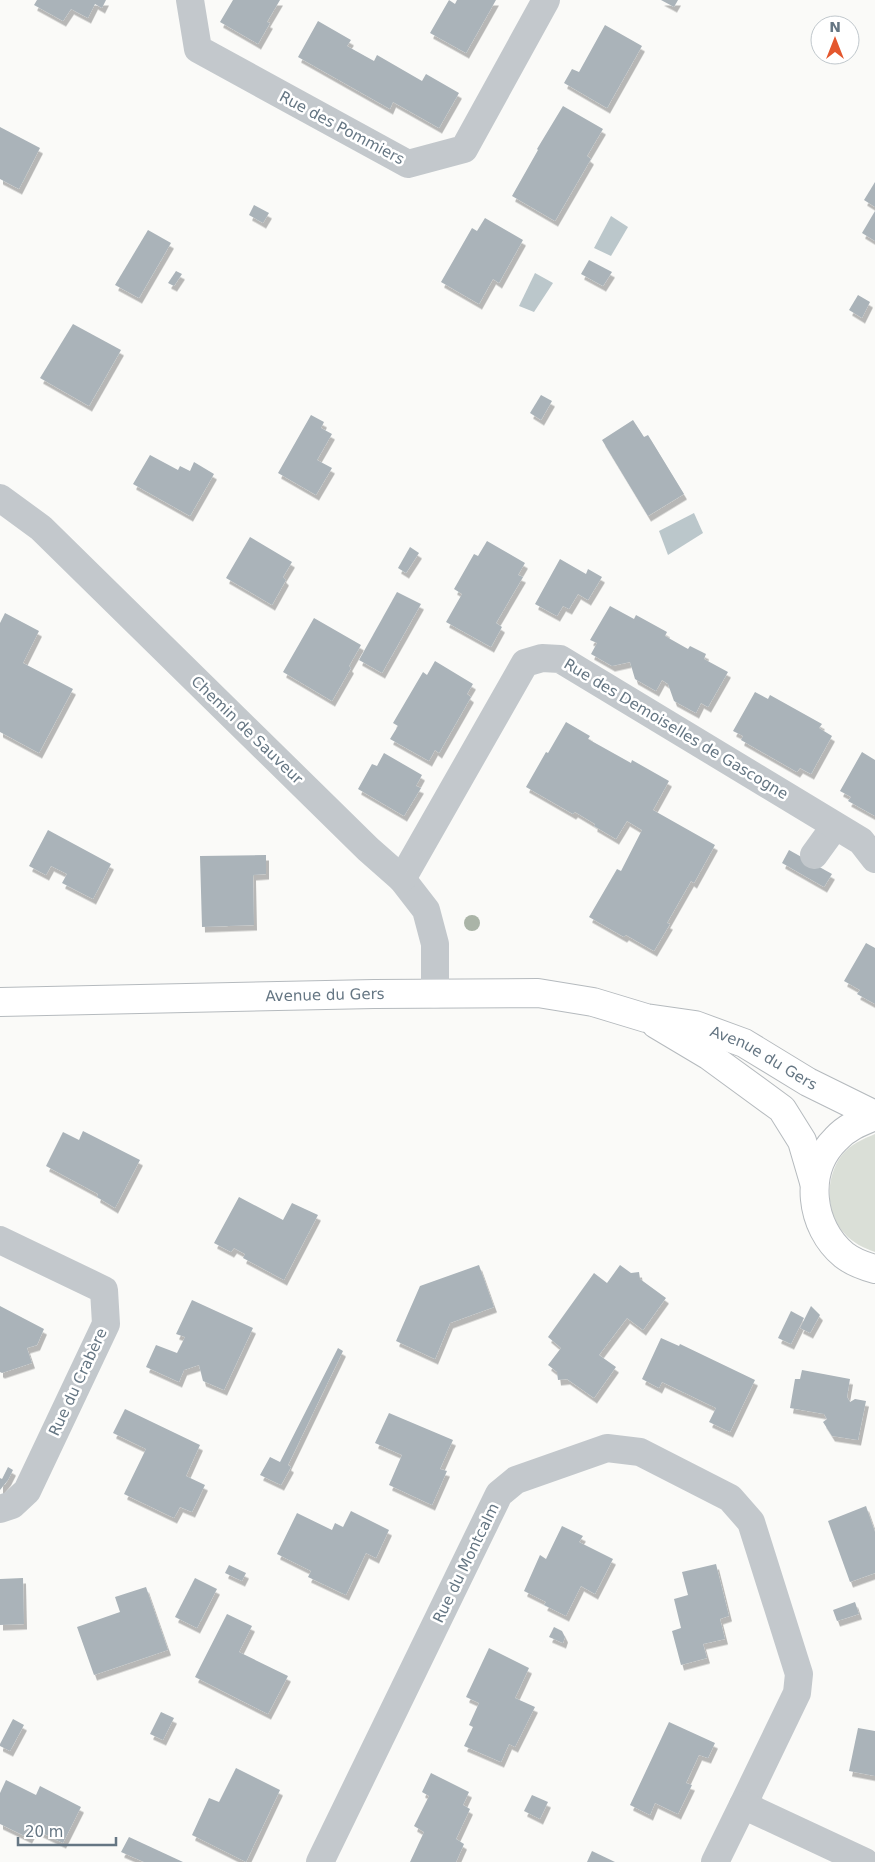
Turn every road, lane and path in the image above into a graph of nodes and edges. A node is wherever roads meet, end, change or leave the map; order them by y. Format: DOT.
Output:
graph roads {
  1 [pos="190,0"];
  2 [pos="546,0"];
  3 [pos="0,498"];
  4 [pos="836,826"];
  5 [pos="814,855"];
  6 [pos="875,859"];
  7 [pos="402,879"];
  8 [pos="435,994"];
  9 [pos="0,1002"];
  10 [pos="646,1018"];
  11 [pos="875,1116"];
  12 [pos="814,1182"];
  13 [pos="0,1240"];
  14 [pos="875,1269"];
  15 [pos="0,1509"];
  16 [pos="744,1805"];
  17 [pos="320,1862"];
  18 [pos="715,1862"];
  19 [pos="865,1862"];
  1 -- 2 [label="street, Rue des Pommiers"];
  3 -- 7 [label="street, Chemin de Sauveur"];
  4 -- 5 [label="street"];
  4 -- 6 [label="street, Rue des Demoiselles de Gascogne"];
  4 -- 7 [label="street, Rue des Demoiselles de Gascogne"];
  7 -- 8 [label="street, Chemin de Sauveur"];
  8 -- 9 [label="main road, Avenue du Gers"];
  8 -- 10 [label="main road, Avenue du Gers"];
  10 -- 11 [label="main road, Avenue du Gers"];
  10 -- 12 [label="main road, Avenue du Gers"];
  11 -- 12 [label="main road"];
  12 -- 14 [label="main road"];
  13 -- 15 [label="street, Rue du Crabère"];
  16 -- 17 [label="street, Rue du Montcalm"];
  16 -- 18 [label="street, Rue du Montcalm"];
  16 -- 19 [label="street"];
}
